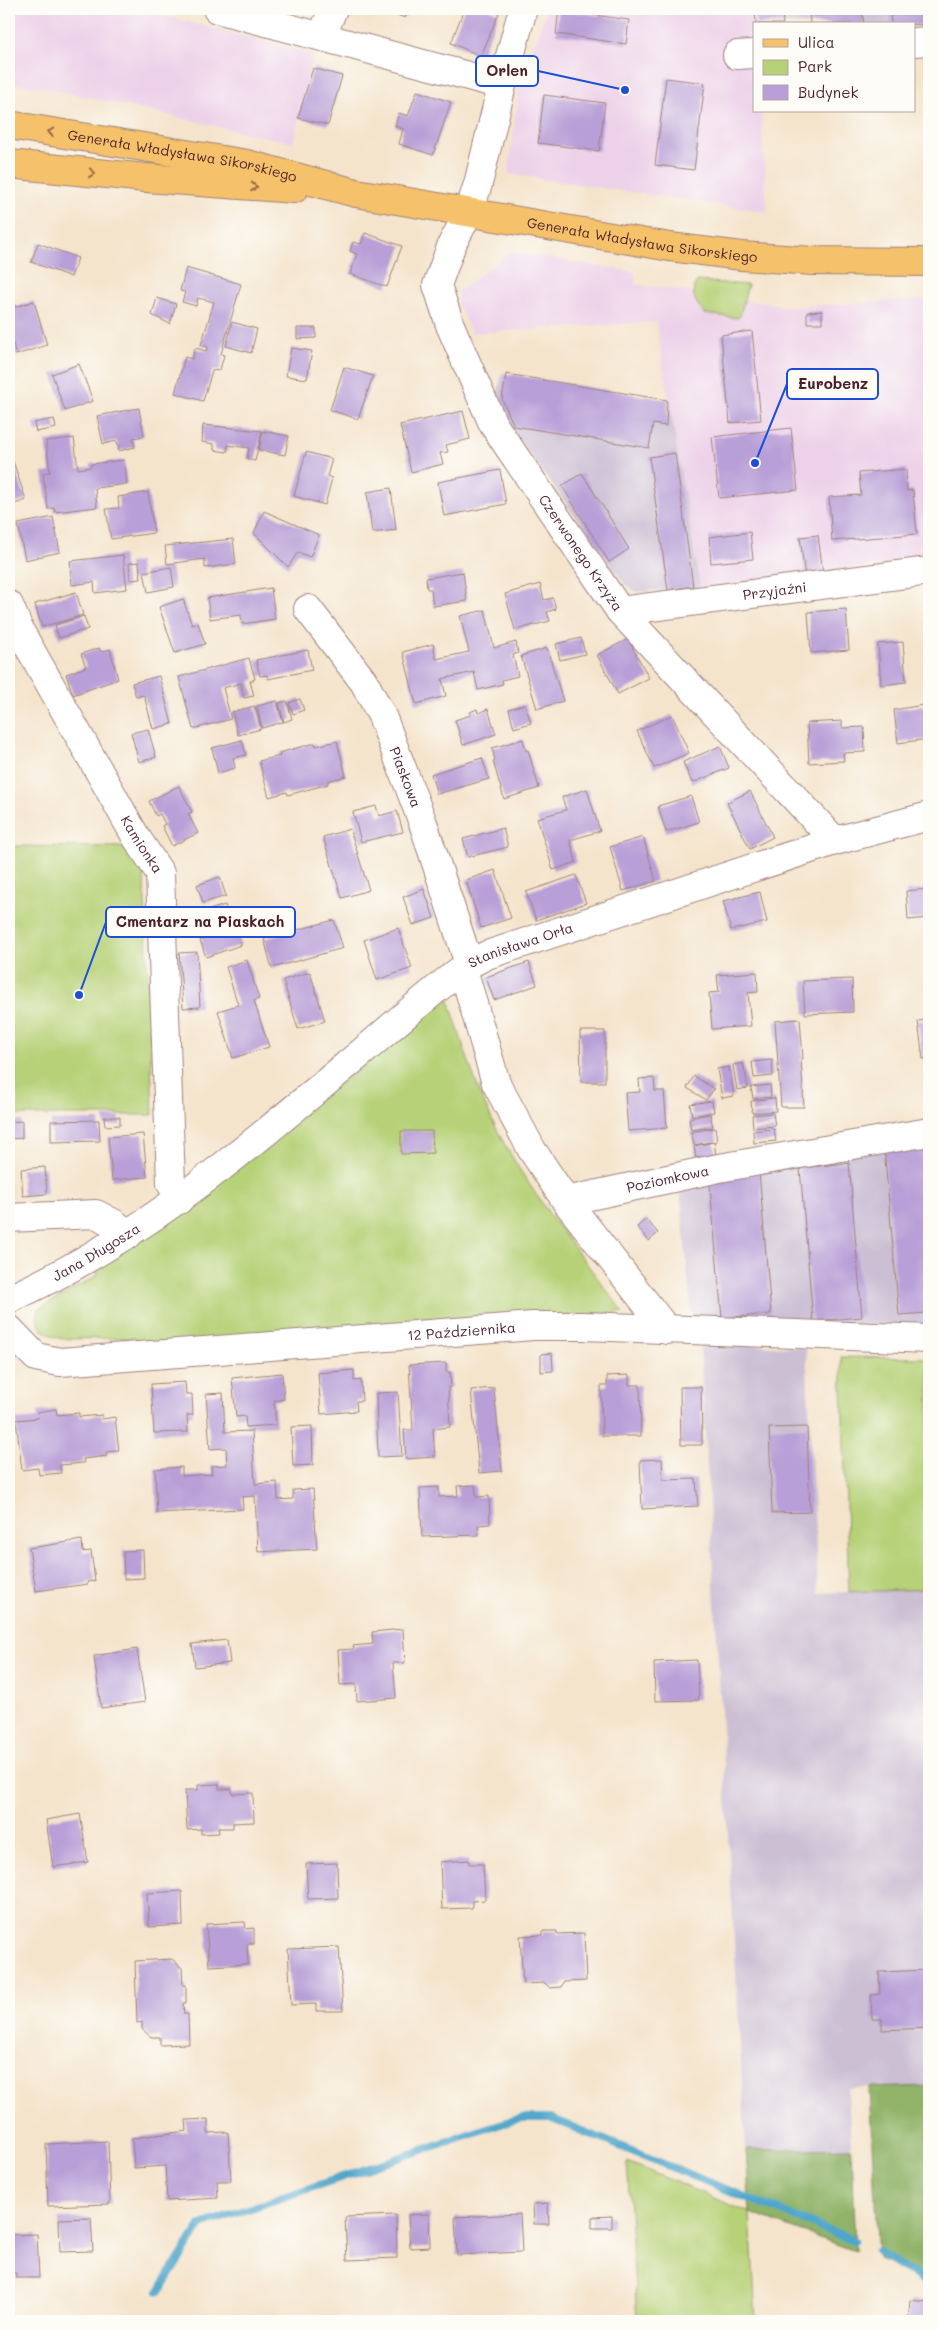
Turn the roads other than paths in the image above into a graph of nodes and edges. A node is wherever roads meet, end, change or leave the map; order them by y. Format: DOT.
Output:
graph roads {
  1 [pos="218,9"];
  2 [pos="333,9"];
  3 [pos="523,9"];
  4 [pos="322,36"];
  5 [pos="929,41"];
  6 [pos="916,42"];
  7 [pos="502,85"];
  8 [pos="9,125"];
  9 [pos="9,164"];
  10 [pos="356,193"];
  11 [pos="469,212"];
  12 [pos="929,262"];
  13 [pos="929,571"];
  14 [pos="9,605"];
  15 [pos="308,608"];
  16 [pos="620,611"];
  17 [pos="929,816"];
  18 [pos="835,841"];
  19 [pos="466,967"];
  20 [pos="929,1132"];
  21 [pos="179,1200"];
  22 [pos="566,1201"];
  23 [pos="9,1218"];
  24 [pos="128,1235"];
  25 [pos="9,1299"];
  26 [pos="9,1329"];
  27 [pos="667,1330"];
  28 [pos="929,1339"];
  1 -- 4 [label="street"];
  2 -- 4 [label="street"];
  3 -- 7 [label="street, Czerwonego Krzyża"];
  4 -- 7 [label="street"];
  5 -- 6 [label="street"];
  7 -- 11 [label="street, Czerwonego Krzyża"];
  10 -- 8 [label="main road, Generała Władysława Sikorskiego, one-way"];
  9 -- 10 [label="main road, Generała Władysława Sikorskiego, one-way"];
  10 -- 11 [label="main road, Generała Władysława Sikorskiego"];
  11 -- 12 [label="main road, Generała Władysława Sikorskiego"];
  11 -- 16 [label="street, Czerwonego Krzyża"];
  13 -- 16 [label="street, Przyjaźni"];
  14 -- 21 [label="street, Kamionka"];
  15 -- 19 [label="street, Piaskowa"];
  16 -- 18 [label="street, Czerwonego Krzyża"];
  17 -- 18 [label="street, Stanisława Orła"];
  18 -- 19 [label="street, Stanisława Orła"];
  19 -- 21 [label="street, Stanisława Orła"];
  19 -- 22 [label="street, Piaskowa"];
  20 -- 22 [label="street, Poziomkowa"];
  21 -- 24 [label="street, Jana Długosza"];
  22 -- 27 [label="street"];
  23 -- 24 [label="street"];
  24 -- 25 [label="street, Jana Długosza"];
  26 -- 27 [label="street, 12 Października"];
  27 -- 28 [label="street, 12 Października"];
}
